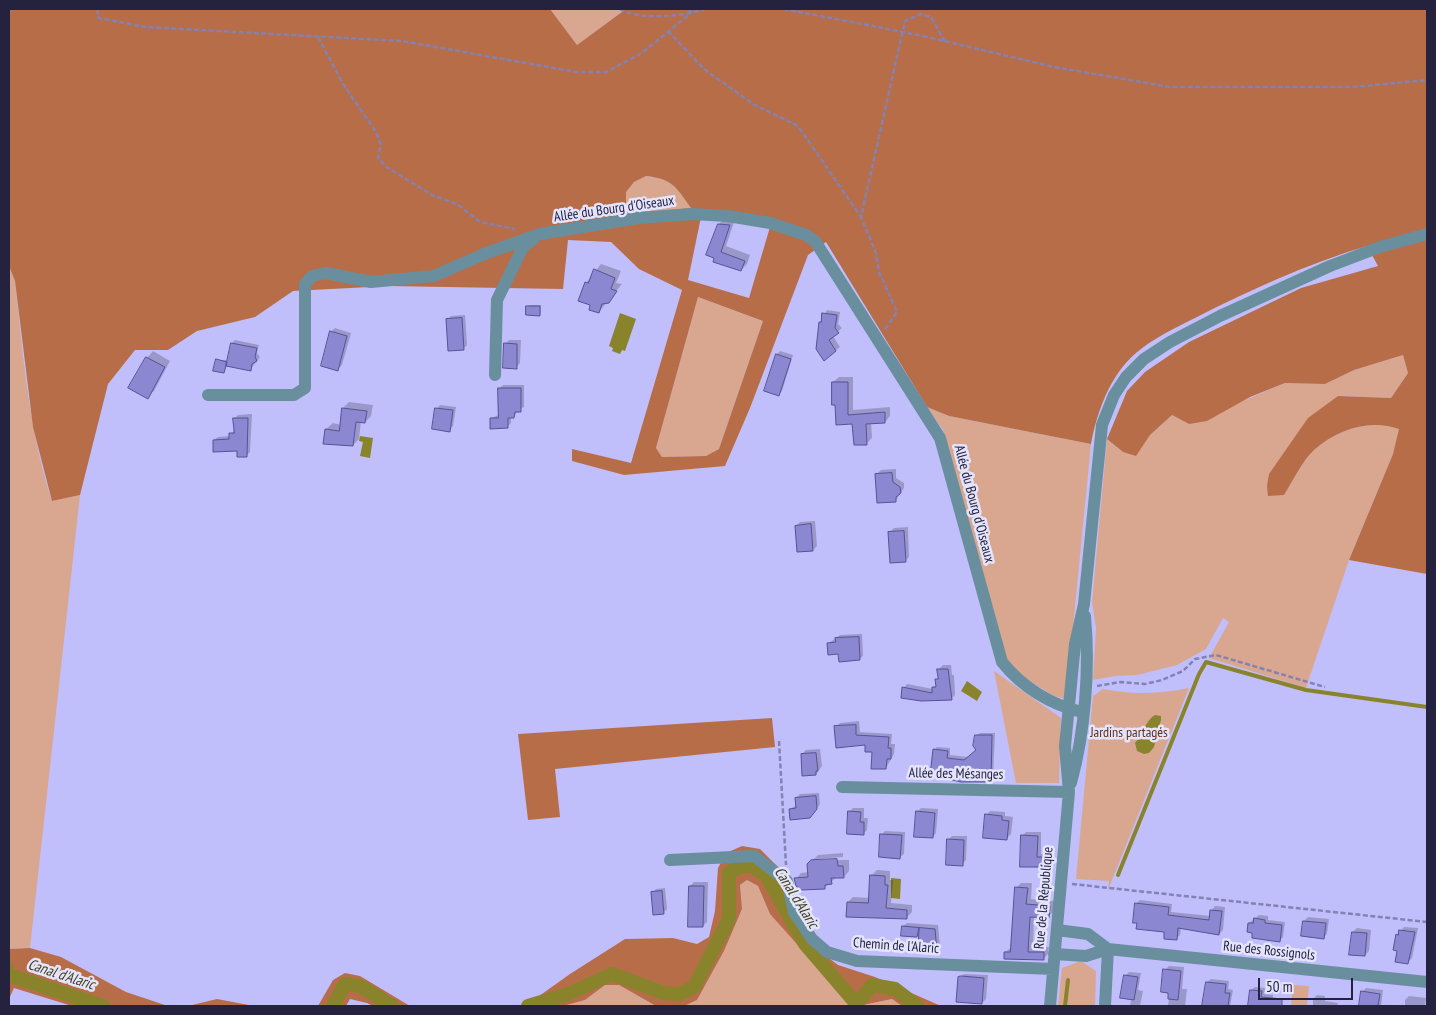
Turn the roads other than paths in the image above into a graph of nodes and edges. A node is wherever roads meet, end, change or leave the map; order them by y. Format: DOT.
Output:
graph roads {
  1 [pos="540,234"];
  2 [pos="1427,234"];
  3 [pos="495,375"];
  4 [pos="208,395"];
  5 [pos="1084,604"];
  6 [pos="1068,709"];
  7 [pos="1082,712"];
  8 [pos="842,786"];
  9 [pos="1069,792"];
  10 [pos="670,860"];
  11 [pos="1057,930"];
  12 [pos="1108,949"];
  13 [pos="1054,954"];
  14 [pos="1053,969"];
  15 [pos="1427,982"];
  16 [pos="1050,1006"];
  17 [pos="1105,1006"];
  1 -- 3 [label="street"];
  1 -- 4 [label="street, Allée du Bourg d'Oiseaux"];
  1 -- 6 [label="street, Allée du Bourg d'Oiseaux"];
  2 -- 5 [label="street"];
  5 -- 6 [label="street"];
  5 -- 7 [label="street"];
  6 -- 7 [label="street, Allée du Bourg d'Oiseaux"];
  6 -- 9 [label="street"];
  7 -- 9 [label="street"];
  8 -- 9 [label="street, Allée des Mésanges"];
  9 -- 11 [label="street, Rue de la République"];
  10 -- 14 [label="street, Chemin de l'Alaric"];
  11 -- 12 [label="street"];
  11 -- 13 [label="street, Rue de la République"];
  12 -- 13 [label="street, Rue des Rossignols"];
  12 -- 15 [label="street, Rue des Rossignols"];
  12 -- 17 [label="street"];
  13 -- 14 [label="street, Rue de la République"];
  14 -- 16 [label="street, Rue de la République"];
}
